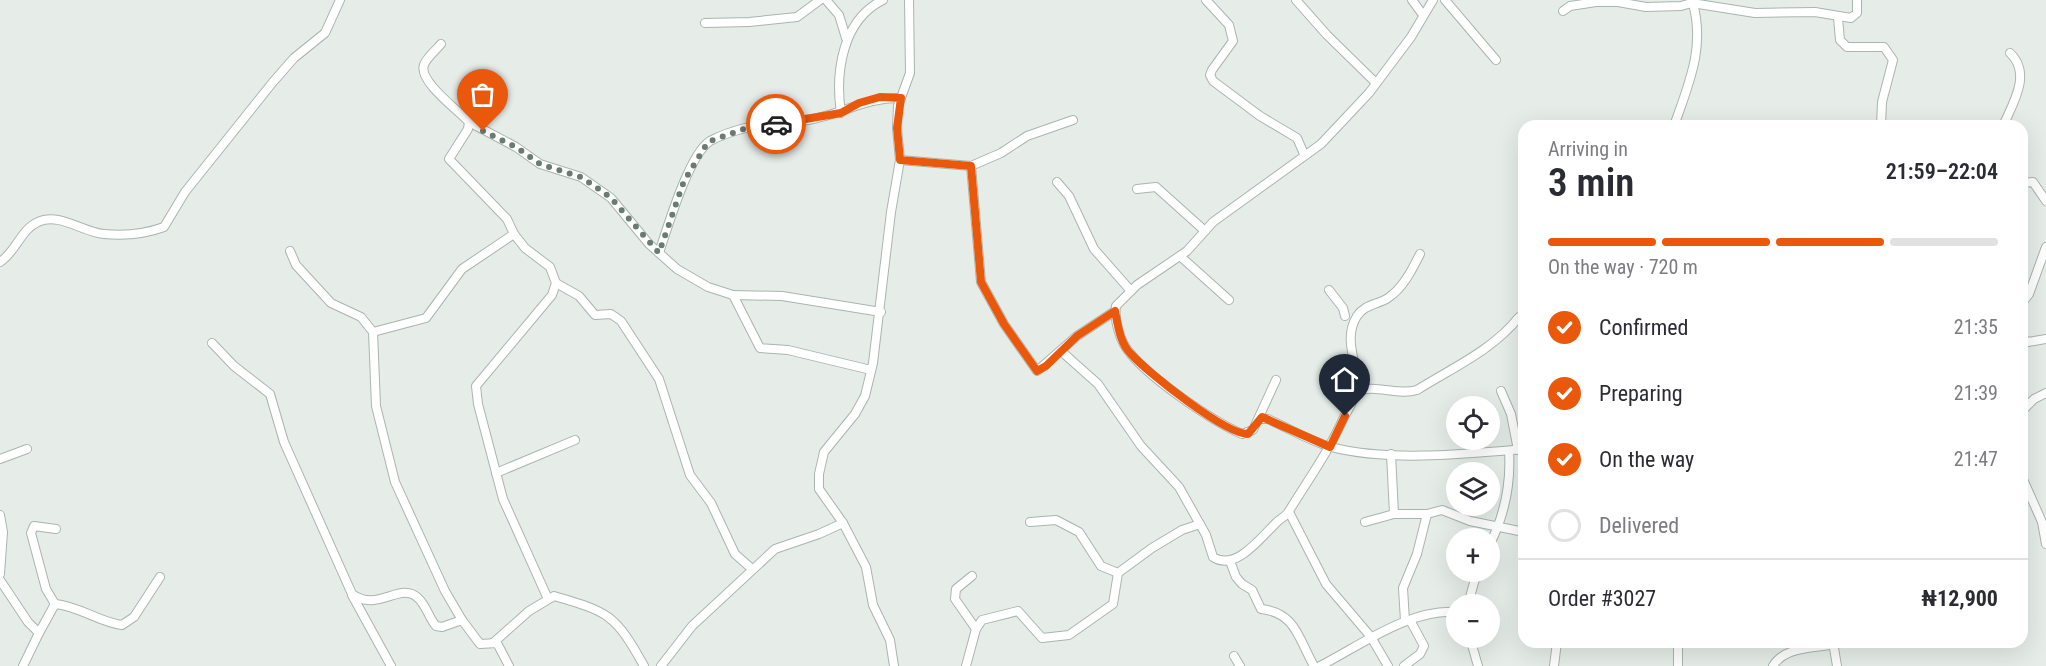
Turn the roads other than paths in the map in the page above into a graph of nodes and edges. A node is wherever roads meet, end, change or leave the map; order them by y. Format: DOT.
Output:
graph roads {
  1 [pos="340,0"];
  2 [pos="820,0"];
  3 [pos="826,0"];
  4 [pos="883,0"];
  5 [pos="909,0"];
  6 [pos="1206,0"];
  7 [pos="1296,0"];
  8 [pos="1412,0"];
  9 [pos="1432,0"];
  10 [pos="1445,0"];
  11 [pos="1857,0"];
  12 [pos="1692,1"];
  13 [pos="1563,11"];
  14 [pos="1423,15"];
  15 [pos="1838,18"];
  16 [pos="705,23"];
  17 [pos="846,38"];
  18 [pos="441,44"];
  19 [pos="2010,52"];
  20 [pos="1496,60"];
  21 [pos="1376,83"];
  22 [pos="901,98"];
  23 [pos="841,113"];
  24 [pos="1073,120"];
  25 [pos="1676,120"];
  26 [pos="1881,120"];
  27 [pos="2006,120"];
  28 [pos="469,122"];
  29 [pos="1304,154"];
  30 [pos="900,160"];
  31 [pos="971,166"];
  32 [pos="1057,182"];
  33 [pos="2028,182"];
  34 [pos="1137,189"];
  35 [pos="2046,201"];
  36 [pos="1205,231"];
  37 [pos="514,234"];
  38 [pos="2046,247"];
  39 [pos="290,251"];
  40 [pos="659,253"];
  41 [pos="1420,255"];
  42 [pos="1180,256"];
  43 [pos="0,262"];
  44 [pos="556,283"];
  45 [pos="1329,290"];
  46 [pos="1131,291"];
  47 [pos="733,295"];
  48 [pos="2028,295"];
  49 [pos="1229,300"];
  50 [pos="1115,311"];
  51 [pos="881,312"];
  52 [pos="1345,316"];
  53 [pos="1518,317"];
  54 [pos="1356,318"];
  55 [pos="1353,330"];
  56 [pos="373,332"];
  57 [pos="2046,339"];
  58 [pos="2028,342"];
  59 [pos="212,344"];
  60 [pos="1061,351"];
  61 [pos="871,370"];
  62 [pos="1276,380"];
  63 [pos="1501,391"];
  64 [pos="1356,392"];
  65 [pos="2046,393"];
  66 [pos="2028,405"];
  67 [pos="1259,419"];
  68 [pos="1518,439"];
  69 [pos="575,440"];
  70 [pos="1330,447"];
  71 [pos="27,448"];
  72 [pos="1518,450"];
  73 [pos="1509,451"];
  74 [pos="1391,454"];
  75 [pos="0,459"];
  76 [pos="496,473"];
  77 [pos="2028,490"];
  78 [pos="1289,512"];
  79 [pos="1394,514"];
  80 [pos="1427,514"];
  81 [pos="0,515"];
  82 [pos="1029,522"];
  83 [pos="1365,522"];
  84 [pos="843,523"];
  85 [pos="1200,524"];
  86 [pos="1498,528"];
  87 [pos="1500,528"];
  88 [pos="56,529"];
  89 [pos="1518,531"];
  90 [pos="2046,544"];
  91 [pos="1230,561"];
  92 [pos="752,569"];
  93 [pos="1118,573"];
  94 [pos="0,574"];
  95 [pos="972,576"];
  96 [pos="160,577"];
  97 [pos="0,579"];
  98 [pos="352,594"];
  99 [pos="548,599"];
  100 [pos="55,604"];
  101 [pos="1446,612"];
  102 [pos="462,620"];
  103 [pos="1408,621"];
  104 [pos="976,629"];
  105 [pos="39,633"];
  106 [pos="1371,637"];
  107 [pos="493,643"];
  108 [pos="1473,648"];
  109 [pos="1556,648"];
  110 [pos="1678,648"];
  111 [pos="1811,648"];
  112 [pos="1836,648"];
  113 [pos="1234,656"];
  114 [pos="23,666"];
  115 [pos="391,666"];
  116 [pos="509,666"];
  117 [pos="644,666"];
  118 [pos="661,666"];
  119 [pos="894,666"];
  120 [pos="966,666"];
  121 [pos="1240,666"];
  122 [pos="1314,666"];
  123 [pos="1320,666"];
  124 [pos="1388,666"];
  125 [pos="1404,666"];
  126 [pos="1478,666"];
  127 [pos="1554,666"];
  128 [pos="1678,666"];
  129 [pos="1773,666"];
  130 [pos="1838,666"];
  1 -- 43 [label="street"];
  2 -- 16 [label="street"];
  3 -- 17 [label="street"];
  4 -- 17 [label="street"];
  5 -- 22 [label="street"];
  6 -- 29 [label="street"];
  7 -- 21 [label="street"];
  8 -- 14 [label="street"];
  9 -- 14 [label="street"];
  10 -- 20 [label="street"];
  11 -- 15 [label="street"];
  12 -- 13 [label="street"];
  12 -- 15 [label="street"];
  12 -- 25 [label="street"];
  14 -- 21 [label="street"];
  15 -- 26 [label="street"];
  17 -- 23 [label="street"];
  18 -- 28 [label="street"];
  19 -- 27 [label="street"];
  21 -- 29 [label="street"];
  22 -- 23 [label="street"];
  22 -- 30 [label="street"];
  23 -- 40 [label="street"];
  24 -- 31 [label="street"];
  28 -- 37 [label="street"];
  28 -- 40 [label="street"];
  29 -- 36 [label="street"];
  30 -- 31 [label="street"];
  30 -- 51 [label="street"];
  31 -- 60 [label="street"];
  32 -- 46 [label="street"];
  33 -- 35 [label="street"];
  34 -- 36 [label="street"];
  36 -- 42 [label="street"];
  37 -- 44 [label="street"];
  37 -- 56 [label="street"];
  38 -- 48 [label="street"];
  39 -- 56 [label="street"];
  40 -- 47 [label="street"];
  41 -- 54 [label="street"];
  42 -- 46 [label="street"];
  42 -- 49 [label="street"];
  44 -- 76 [label="street"];
  44 -- 92 [label="street"];
  45 -- 52 [label="street"];
  46 -- 50 [label="street"];
  47 -- 51 [label="street"];
  47 -- 61 [label="street"];
  50 -- 60 [label="street"];
  50 -- 67 [label="street"];
  51 -- 61 [label="street"];
  52 -- 54 [label="street"];
  52 -- 55 [label="street"];
  53 -- 64 [label="street"];
  54 -- 55 [label="street"];
  55 -- 64 [label="street"];
  56 -- 102 [label="street"];
  57 -- 58 [label="street"];
  59 -- 98 [label="street"];
  60 -- 85 [label="street"];
  61 -- 84 [label="street"];
  62 -- 67 [label="street"];
  63 -- 68 [label="street"];
  64 -- 70 [label="street"];
  65 -- 66 [label="street"];
  67 -- 70 [label="street"];
  69 -- 76 [label="street"];
  70 -- 74 [label="street"];
  70 -- 78 [label="street"];
  71 -- 75 [label="street"];
  72 -- 73 [label="street"];
  73 -- 74 [label="street"];
  73 -- 86 [label="street"];
  74 -- 79 [label="street"];
  76 -- 99 [label="street"];
  77 -- 90 [label="street"];
  78 -- 91 [label="street"];
  78 -- 106 [label="street"];
  79 -- 80 [label="street"];
  79 -- 83 [label="street"];
  80 -- 86 [label="street"];
  80 -- 103 [label="street"];
  81 -- 94 [label="street"];
  82 -- 93 [label="street"];
  84 -- 92 [label="street"];
  84 -- 119 [label="street"];
  85 -- 91 [label="street"];
  85 -- 93 [label="street"];
  87 -- 89 [label="street"];
  88 -- 100 [label="street"];
  91 -- 122 [label="street"];
  92 -- 118 [label="street"];
  93 -- 104 [label="street"];
  95 -- 104 [label="street"];
  96 -- 100 [label="street"];
  97 -- 105 [label="street"];
  98 -- 102 [label="street"];
  98 -- 115 [label="street"];
  99 -- 107 [label="street"];
  99 -- 117 [label="street"];
  100 -- 105 [label="street"];
  101 -- 103 [label="street"];
  102 -- 107 [label="street"];
  103 -- 106 [label="street"];
  103 -- 125 [label="street"];
  104 -- 120 [label="street"];
  105 -- 114 [label="street"];
  106 -- 123 [label="street"];
  106 -- 124 [label="street"];
  107 -- 116 [label="street"];
  108 -- 126 [label="street"];
  109 -- 127 [label="street"];
  110 -- 128 [label="street"];
  111 -- 129 [label="street"];
  112 -- 130 [label="street"];
  113 -- 121 [label="street"];
}
